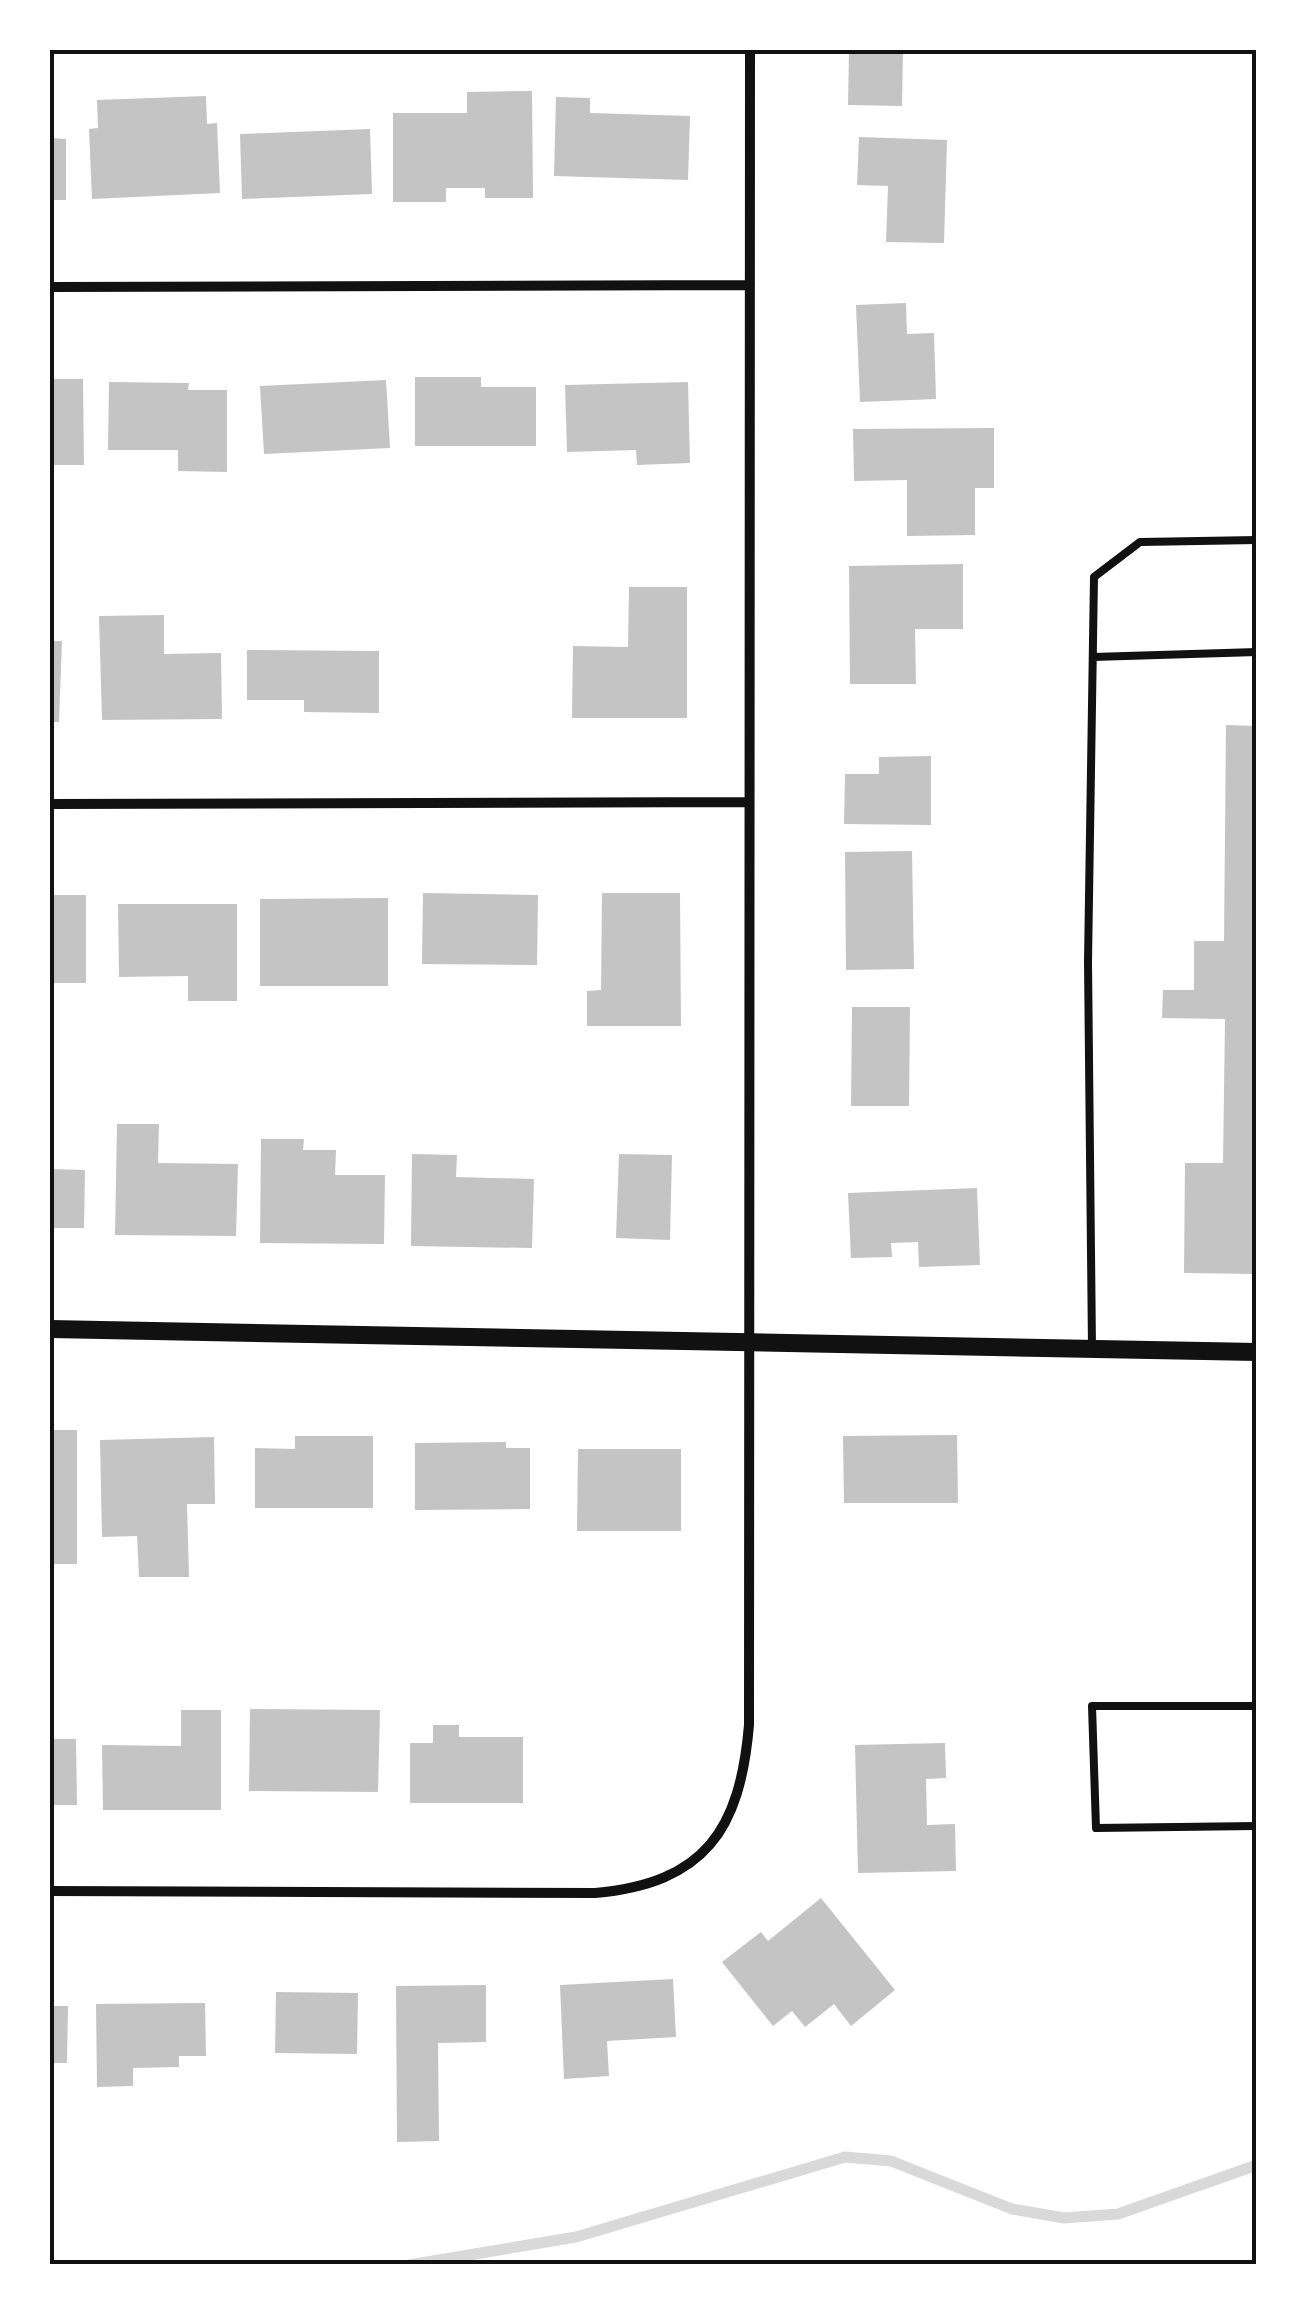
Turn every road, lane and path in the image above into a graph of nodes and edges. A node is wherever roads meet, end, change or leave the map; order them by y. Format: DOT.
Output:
graph roads {
  1 [pos="750,50"];
  2 [pos="750,285"];
  3 [pos="50,287"];
  4 [pos="1257,540"];
  5 [pos="1257,652"];
  6 [pos="1093,657"];
  7 [pos="749,802"];
  8 [pos="50,804"];
  9 [pos="50,1328"];
  10 [pos="749,1344"];
  11 [pos="1092,1350"];
  12 [pos="1257,1352"];
  13 [pos="1257,1706"];
  14 [pos="1257,1826"];
  15 [pos="50,1891"];
  1 -- 2 [label="street"];
  2 -- 3 [label="street"];
  2 -- 7 [label="street"];
  4 -- 6 [label="lane"];
  5 -- 6 [label="lane"];
  6 -- 11 [label="lane"];
  7 -- 8 [label="street"];
  7 -- 10 [label="street"];
  9 -- 10 [label="street"];
  10 -- 11 [label="street"];
  10 -- 15 [label="street"];
  11 -- 12 [label="street"];
  13 -- 14 [label="lane"];
}
